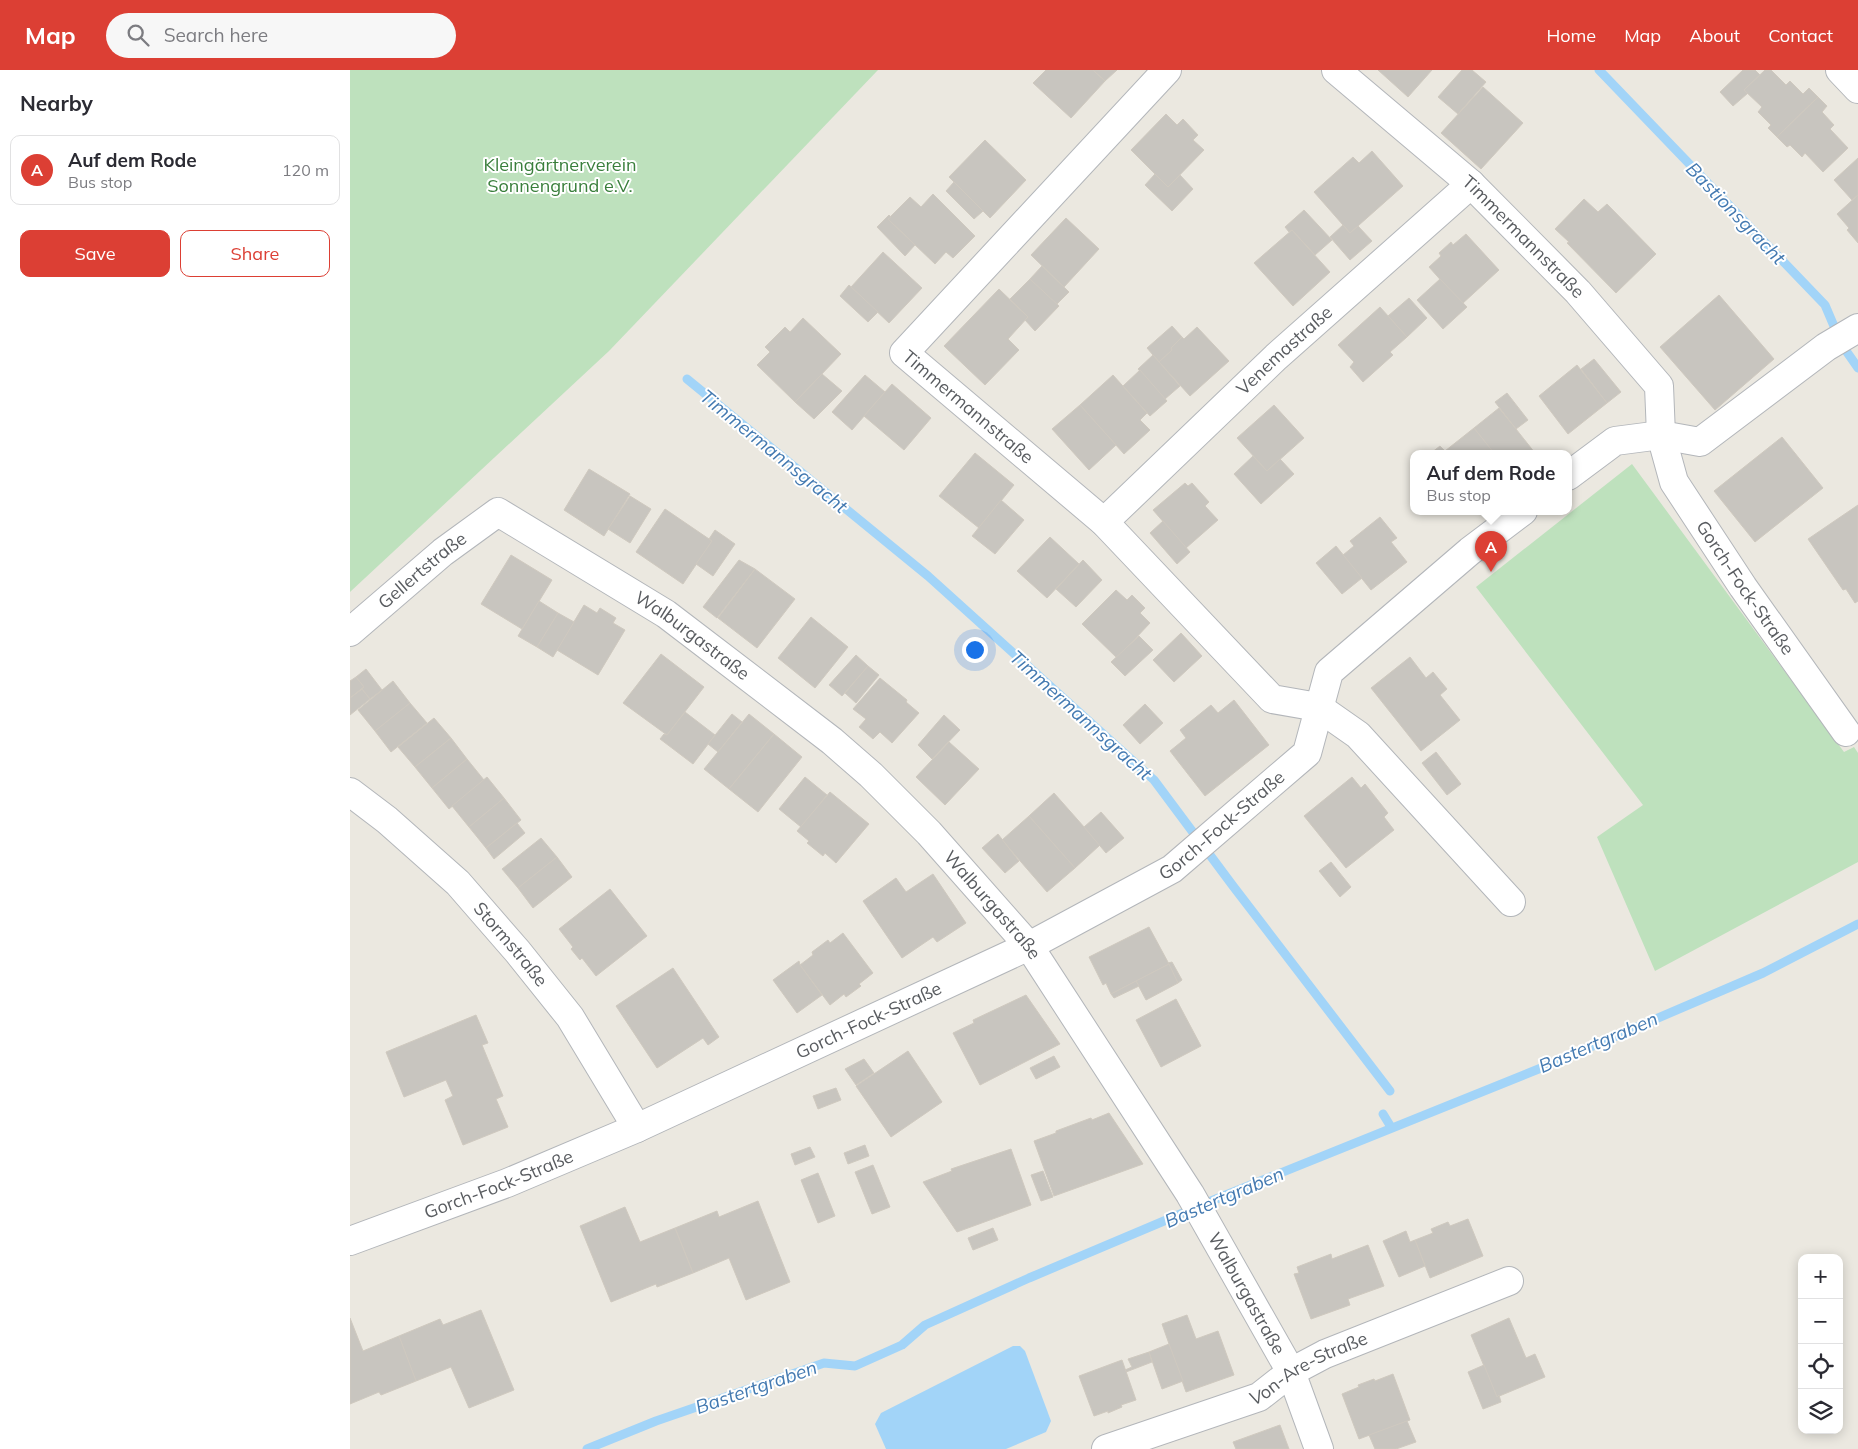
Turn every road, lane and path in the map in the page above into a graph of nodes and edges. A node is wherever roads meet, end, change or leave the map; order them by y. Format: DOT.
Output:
graph roads {
  1 [pos="1167,70"];
  2 [pos="1336,70"];
  3 [pos="1840,70"];
  4 [pos="1858,89"];
  5 [pos="1471,184"];
  6 [pos="1844,337"];
  7 [pos="1661,435"];
  8 [pos="1572,473"];
  9 [pos="498,512"];
  10 [pos="1519,515"];
  11 [pos="1104,522"];
  12 [pos="350,632"];
  13 [pos="1318,707"];
  14 [pos="1846,732"];
  15 [pos="350,792"];
  16 [pos="1511,902"];
  17 [pos="1029,946"];
  18 [pos="637,1128"];
  19 [pos="350,1241"];
  20 [pos="1509,1281"];
  21 [pos="1291,1372"];
  22 [pos="1106,1449"];
  23 [pos="1319,1449"];
  1 -- 11 [label="street, Timmermannstraße"];
  2 -- 5 [label="street, Timmermannstraße"];
  3 -- 4 [label="street"];
  5 -- 7 [label="street, Timmermannstraße"];
  5 -- 11 [label="street, Venemastraße"];
  6 -- 7 [label="street"];
  7 -- 8 [label="street"];
  7 -- 14 [label="street, Gorch-Fock-Straße"];
  9 -- 12 [label="street, Gellertstraße"];
  9 -- 17 [label="street, Walburgastraße"];
  10 -- 13 [label="street, Gorch-Fock-Straße"];
  11 -- 13 [label="street, Timmermannstraße"];
  13 -- 16 [label="street"];
  13 -- 17 [label="street, Gorch-Fock-Straße"];
  15 -- 18 [label="street, Stormstraße"];
  17 -- 18 [label="street, Gorch-Fock-Straße"];
  17 -- 21 [label="street, Walburgastraße"];
  18 -- 19 [label="street, Gorch-Fock-Straße"];
  20 -- 21 [label="street, Von-Are-Straße"];
  21 -- 22 [label="street, Von-Are-Straße"];
  21 -- 23 [label="street, Walburgastraße"];
}
